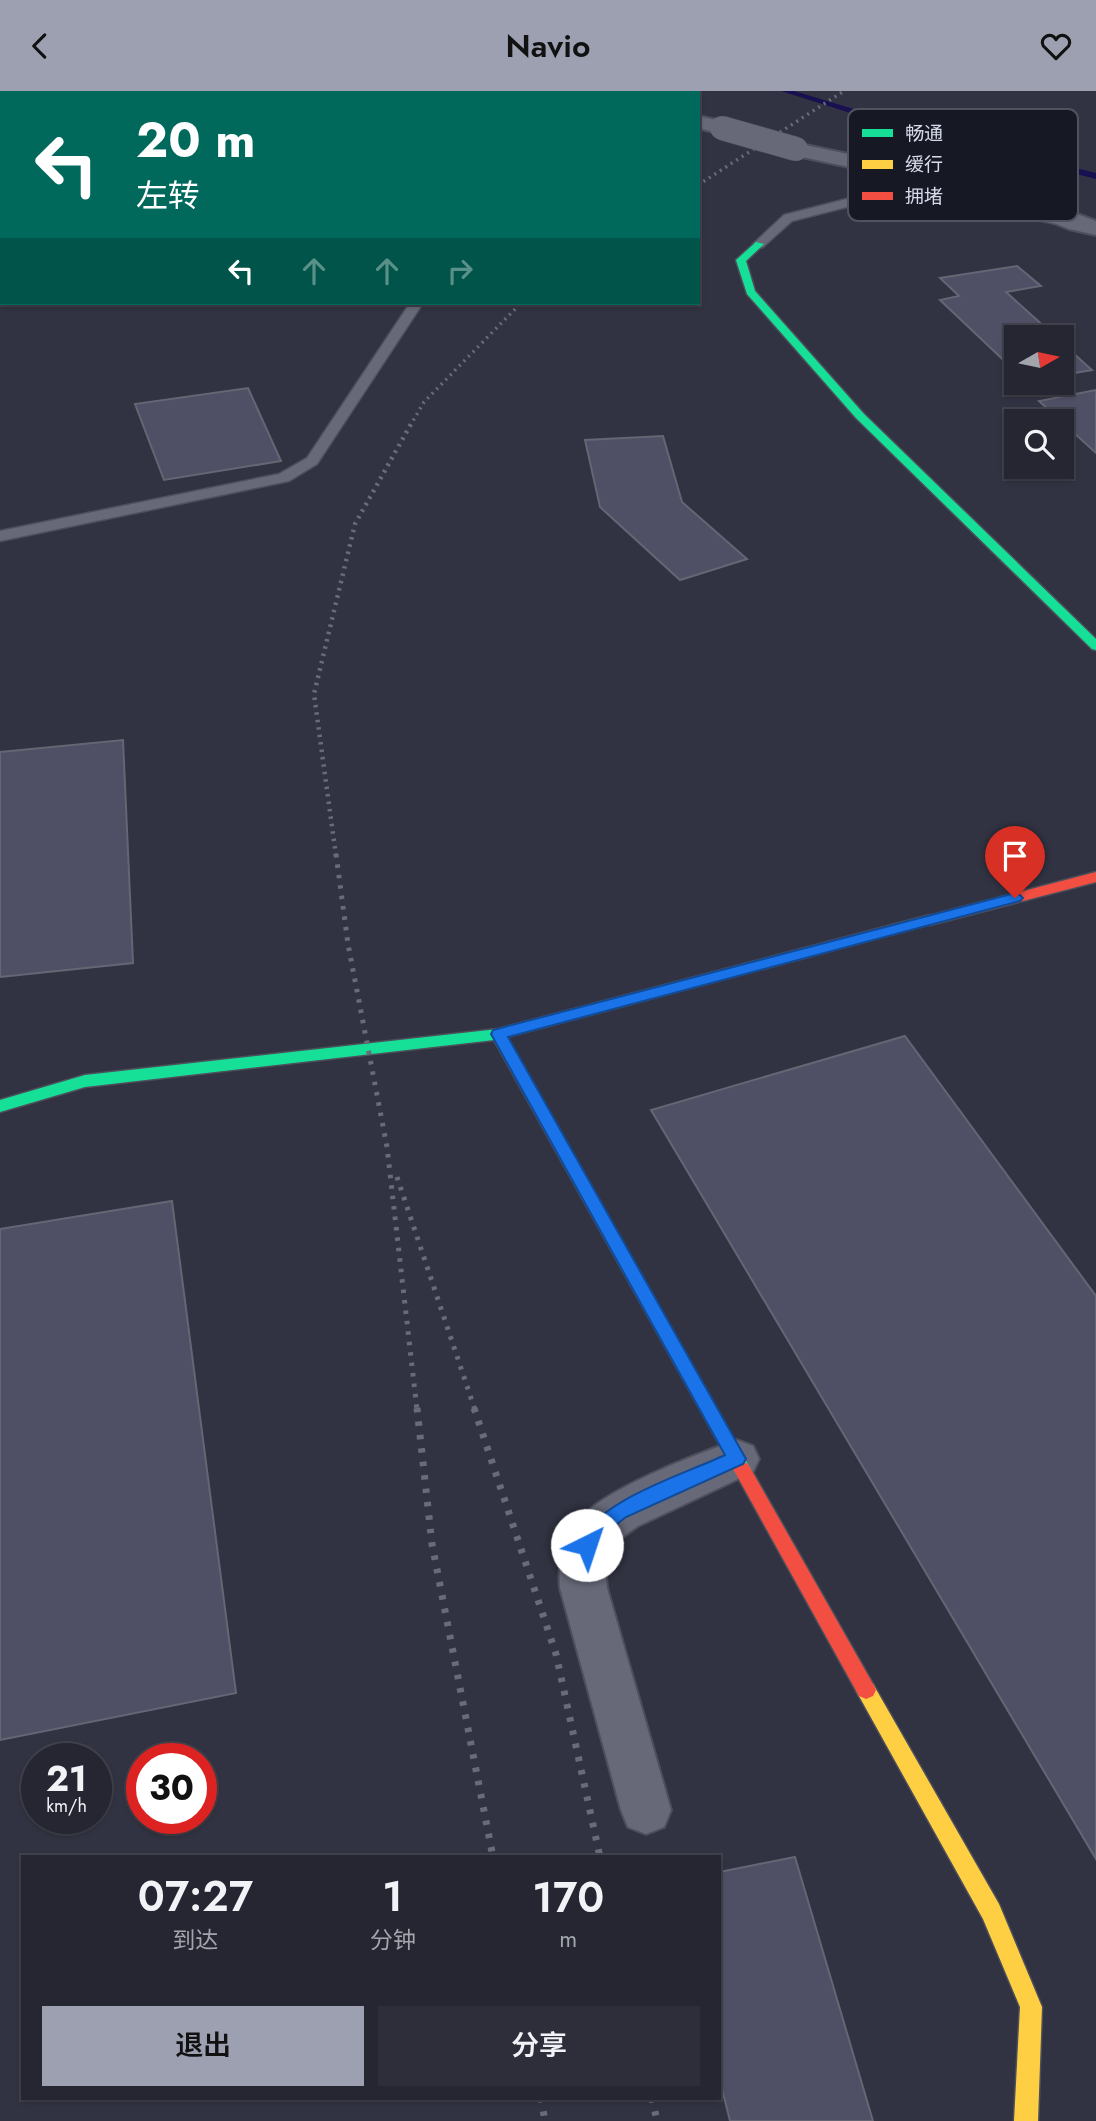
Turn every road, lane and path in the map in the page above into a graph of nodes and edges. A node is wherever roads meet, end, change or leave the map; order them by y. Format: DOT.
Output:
graph roads {
  1 [pos="700,122"];
  2 [pos="848,160"];
  3 [pos="848,203"];
  4 [pos="1062,221"];
  5 [pos="1087,226"];
  6 [pos="758,244"];
  7 [pos="415,305"];
  8 [pos="0,536"];
  9 [pos="1096,646"];
  10 [pos="1096,877"];
  11 [pos="498,1034"];
  12 [pos="0,1106"];
  13 [pos="737,1459"];
  14 [pos="646,1810"];
  15 [pos="1026,2121"];
  1 -- 2 [label="street, bridge"];
  3 -- 6 [label="lane"];
  4 -- 5 [label="lane"];
  6 -- 9 [label="street"];
  7 -- 8 [label="lane"];
  10 -- 11 [label="street"];
  11 -- 12 [label="street"];
  11 -- 13 [label="street"];
  13 -- 14 [label="street"];
  13 -- 15 [label="street"];
}
